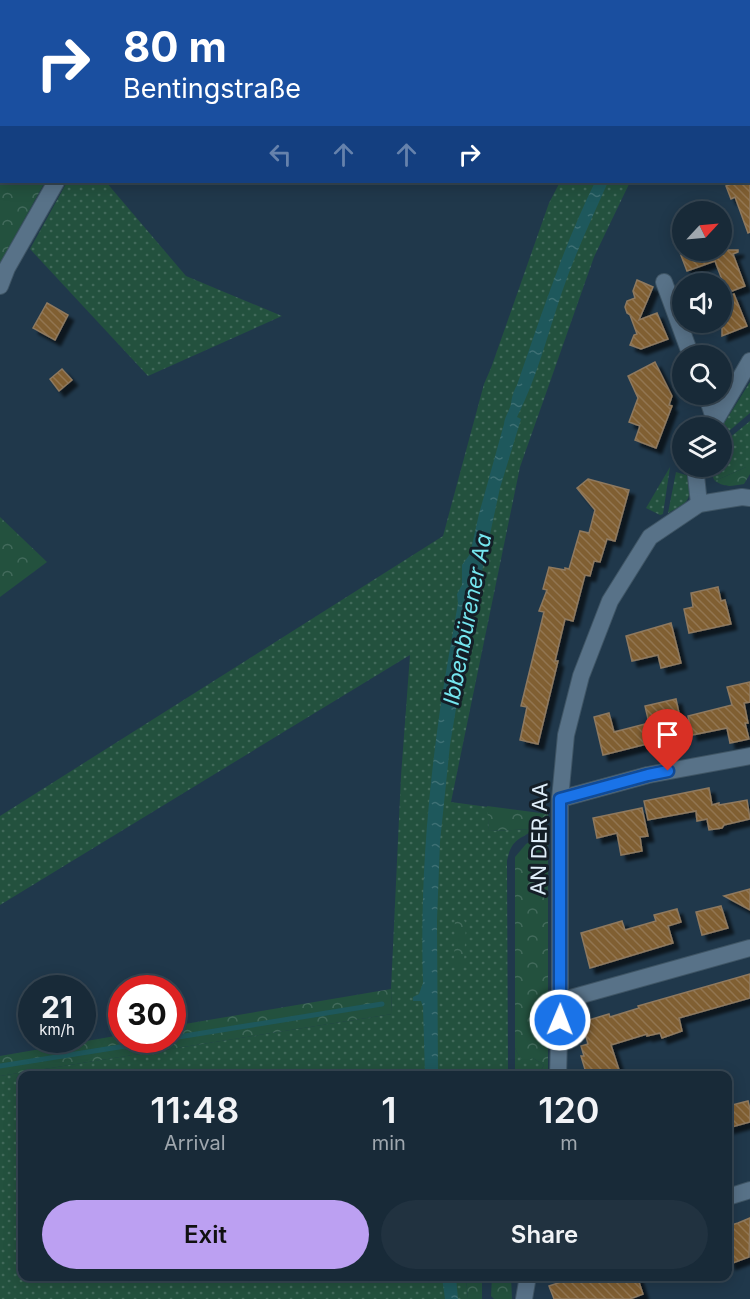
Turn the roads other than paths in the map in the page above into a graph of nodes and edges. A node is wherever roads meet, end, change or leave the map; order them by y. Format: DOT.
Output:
graph roads {
  1 [pos="55,183"];
  2 [pos="664,282"];
  3 [pos="0,286"];
  4 [pos="687,345"];
  5 [pos="750,362"];
  6 [pos="717,417"];
  7 [pos="696,477"];
  8 [pos="750,498"];
  9 [pos="699,504"];
  10 [pos="750,756"];
  11 [pos="560,799"];
  12 [pos="750,948"];
  13 [pos="560,1001"];
  14 [pos="558,1071"];
  15 [pos="750,1190"];
  16 [pos="732,1196"];
  17 [pos="527,1281"];
  18 [pos="524,1299"];
  1 -- 3 [label="street"];
  2 -- 4 [label="street"];
  5 -- 6 [label="street"];
  7 -- 9 [label="street"];
  8 -- 9 [label="street"];
  9 -- 11 [label="street, AN DER AA"];
  10 -- 11 [label="street"];
  11 -- 13 [label="street, AN DER AA"];
  12 -- 13 [label="street"];
  13 -- 14 [label="street, AN DER AA"];
  15 -- 16 [label="street"];
  17 -- 18 [label="street"];
}
